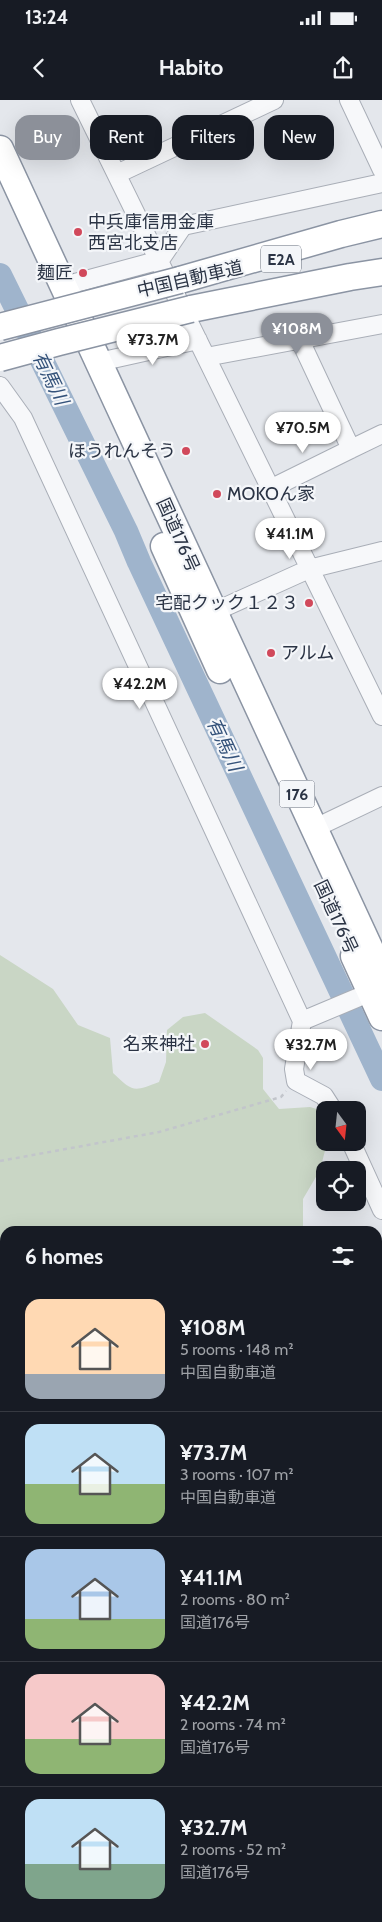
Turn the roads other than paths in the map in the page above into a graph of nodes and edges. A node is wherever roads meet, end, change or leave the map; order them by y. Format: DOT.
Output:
graph roads {
  1 [pos="80,100"];
  2 [pos="274,100"];
  3 [pos="349,100"];
  4 [pos="0,148"];
  5 [pos="382,170"];
  6 [pos="117,174"];
  7 [pos="382,183"];
  8 [pos="0,192"];
  9 [pos="382,224"];
  10 [pos="382,241"];
  11 [pos="160,260"];
  12 [pos="382,272"];
  13 [pos="180,280"];
  14 [pos="64,286"];
  15 [pos="382,324"];
  16 [pos="0,327"];
  17 [pos="299,338"];
  18 [pos="198,340"];
  19 [pos="206,357"];
  20 [pos="0,358"];
  21 [pos="99,362"];
  22 [pos="0,386"];
  23 [pos="382,434"];
  24 [pos="351,449"];
  25 [pos="270,489"];
  26 [pos="382,550"];
  27 [pos="309,569"];
  28 [pos="205,615"];
  29 [pos="377,692"];
  30 [pos="382,716"];
  31 [pos="382,796"];
  32 [pos="313,829"];
  33 [pos="370,988"];
  34 [pos="382,1017"];
  35 [pos="302,1021"];
  36 [pos="327,1101"];
  37 [pos="355,1151"];
  38 [pos="382,1210"];
  1 -- 6 [label="street"];
  2 -- 6 [label="street"];
  3 -- 5 [label="street"];
  4 -- 14 [label="highway, 国道176号 / 176"];
  6 -- 11 [label="street"];
  7 -- 11 [label="street"];
  8 -- 28 [label="highway, 国道176号 / 176"];
  9 -- 13 [label="highway"];
  10 -- 13 [label="highway, 中国自動車道 / E2A"];
  11 -- 14 [label="street"];
  11 -- 18 [label="street"];
  12 -- 20 [label="highway, 中国自動車道 / E2A, bridge"];
  13 -- 16 [label="highway, 中国自動車道 / E2A, bridge"];
  14 -- 21 [label="highway, 国道176号 / 176"];
  15 -- 17 [label="street"];
  17 -- 19 [label="street"];
  17 -- 24 [label="street"];
  18 -- 19 [label="street"];
  18 -- 21 [label="street"];
  19 -- 25 [label="street"];
  21 -- 28 [label="highway, 国道176号 / 176"];
  22 -- 35 [label="street"];
  23 -- 24 [label="street"];
  24 -- 25 [label="street"];
  25 -- 27 [label="street"];
  26 -- 27 [label="street"];
  27 -- 28 [label="street"];
  27 -- 29 [label="street"];
  28 -- 32 [label="highway, 国道176号 / 176"];
  28 -- 33 [label="highway, 国道176号 / 176"];
  29 -- 30 [label="street"];
  31 -- 32 [label="street"];
  32 -- 33 [label="highway, 国道176号 / 176"];
  33 -- 34 [label="highway, 国道176号 / 176"];
  33 -- 35 [label="street"];
  35 -- 36 [label="street"];
  37 -- 38 [label="street"];
}
